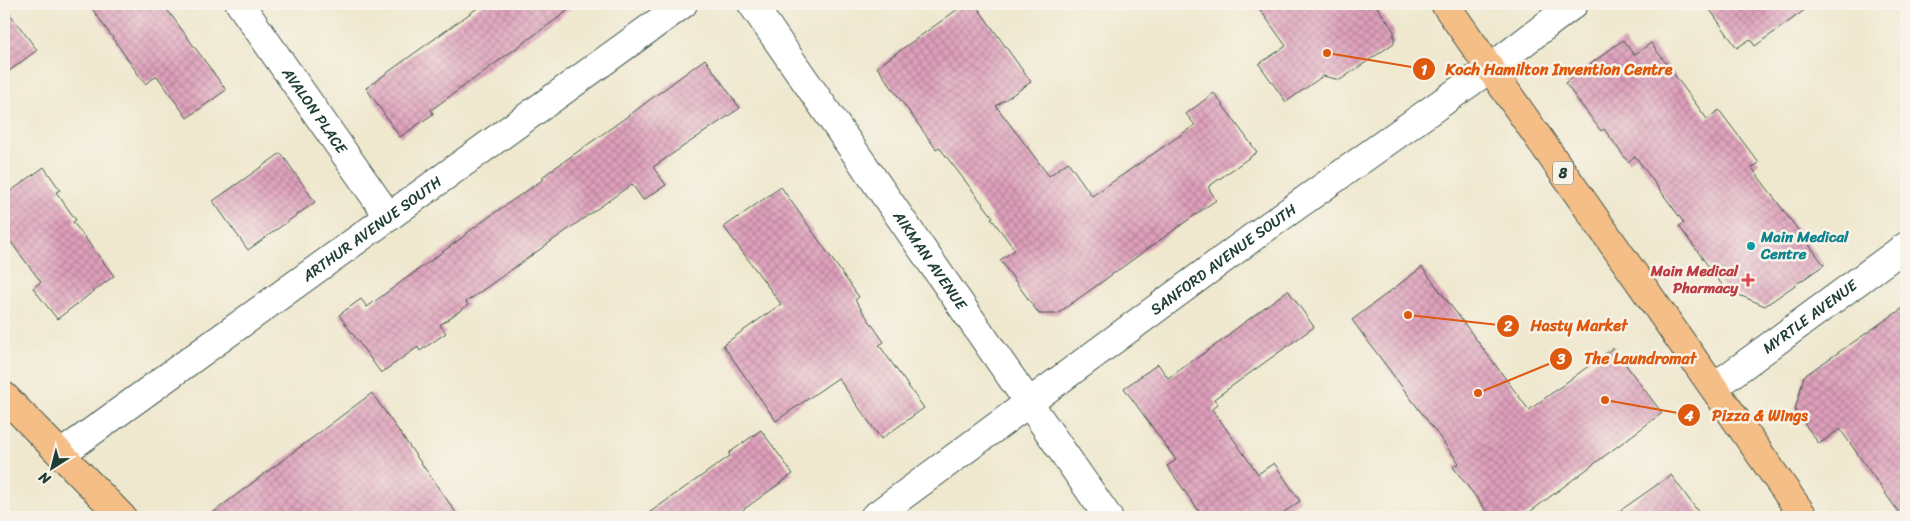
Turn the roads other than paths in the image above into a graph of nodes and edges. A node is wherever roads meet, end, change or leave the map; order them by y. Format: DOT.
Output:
graph roads {
  1 [pos="240,4"];
  2 [pos="683,4"];
  3 [pos="752,4"];
  4 [pos="1445,4"];
  5 [pos="1574,4"];
  6 [pos="1489,69"];
  7 [pos="389,217"];
  8 [pos="1906,246"];
  9 [pos="1714,387"];
  10 [pos="4,396"];
  11 [pos="1029,402"];
  12 [pos="61,454"];
  13 [pos="122,517"];
  14 [pos="874,517"];
  15 [pos="1108,517"];
  16 [pos="1804,517"];
  1 -- 7 [label="street, AVALON PLACE"];
  2 -- 7 [label="street, ARTHUR AVENUE SOUTH"];
  3 -- 11 [label="street, AIKMAN AVENUE"];
  4 -- 6 [label="main road, 8"];
  5 -- 6 [label="street, SANFORD AVENUE SOUTH"];
  6 -- 9 [label="main road, 8"];
  6 -- 11 [label="street, SANFORD AVENUE SOUTH"];
  7 -- 12 [label="street, ARTHUR AVENUE SOUTH"];
  8 -- 9 [label="street, MYRTLE AVENUE"];
  9 -- 16 [label="main road, 8"];
  10 -- 12 [label="main road"];
  11 -- 14 [label="street, SANFORD AVENUE SOUTH"];
  11 -- 15 [label="street, AIKMAN AVENUE"];
  12 -- 13 [label="main road"];
}
